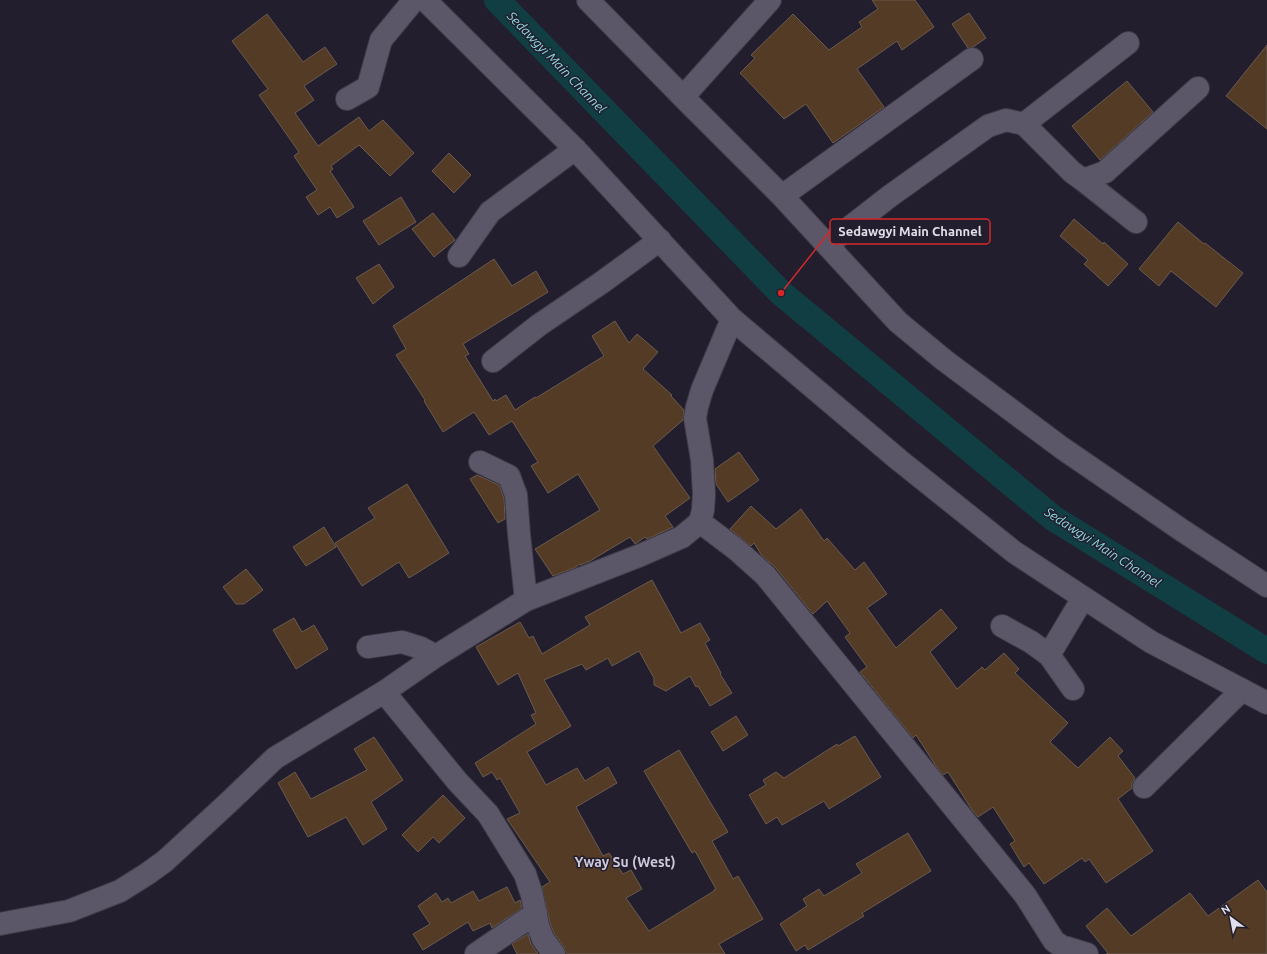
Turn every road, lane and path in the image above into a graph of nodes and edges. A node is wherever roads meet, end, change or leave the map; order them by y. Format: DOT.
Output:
graph roads {
  1 [pos="414,0"];
  2 [pos="425,0"];
  3 [pos="588,0"];
  4 [pos="770,0"];
  5 [pos="1128,43"];
  6 [pos="972,59"];
  7 [pos="1198,88"];
  8 [pos="683,97"];
  9 [pos="347,99"];
  10 [pos="1024,124"];
  11 [pos="575,149"];
  12 [pos="1083,180"];
  13 [pos="782,196"];
  14 [pos="1136,222"];
  15 [pos="660,240"];
  16 [pos="827,244"];
  17 [pos="459,256"];
  18 [pos="732,319"];
  19 [pos="493,360"];
  20 [pos="480,462"];
  21 [pos="700,522"];
  22 [pos="1267,586"];
  23 [pos="1083,598"];
  24 [pos="526,600"];
  25 [pos="1002,626"];
  26 [pos="368,647"];
  27 [pos="1049,655"];
  28 [pos="436,656"];
  29 [pos="1073,689"];
  30 [pos="1242,690"];
  31 [pos="384,692"];
  32 [pos="1267,703"];
  33 [pos="1144,787"];
  34 [pos="536,913"];
  35 [pos="0,924"];
  36 [pos="1054,948"];
  37 [pos="476,954"];
  38 [pos="554,954"];
  39 [pos="1087,954"];
  1 -- 9 [label="street"];
  2 -- 11 [label="street"];
  3 -- 8 [label="street"];
  4 -- 8 [label="street"];
  5 -- 10 [label="street"];
  6 -- 13 [label="street"];
  7 -- 12 [label="street"];
  8 -- 13 [label="street"];
  10 -- 12 [label="street"];
  10 -- 16 [label="street"];
  11 -- 15 [label="street"];
  11 -- 17 [label="street"];
  12 -- 14 [label="street"];
  13 -- 16 [label="street"];
  15 -- 18 [label="street"];
  15 -- 19 [label="street"];
  16 -- 22 [label="street"];
  18 -- 21 [label="street"];
  18 -- 23 [label="street"];
  20 -- 24 [label="street"];
  21 -- 24 [label="street"];
  21 -- 36 [label="street"];
  23 -- 27 [label="street"];
  23 -- 30 [label="street"];
  24 -- 28 [label="street"];
  25 -- 27 [label="street"];
  26 -- 28 [label="street"];
  27 -- 29 [label="street"];
  28 -- 31 [label="street"];
  30 -- 32 [label="street"];
  30 -- 33 [label="street"];
  31 -- 34 [label="street"];
  31 -- 35 [label="street"];
  34 -- 37 [label="street"];
  34 -- 38 [label="street"];
  36 -- 39 [label="street"];
}
